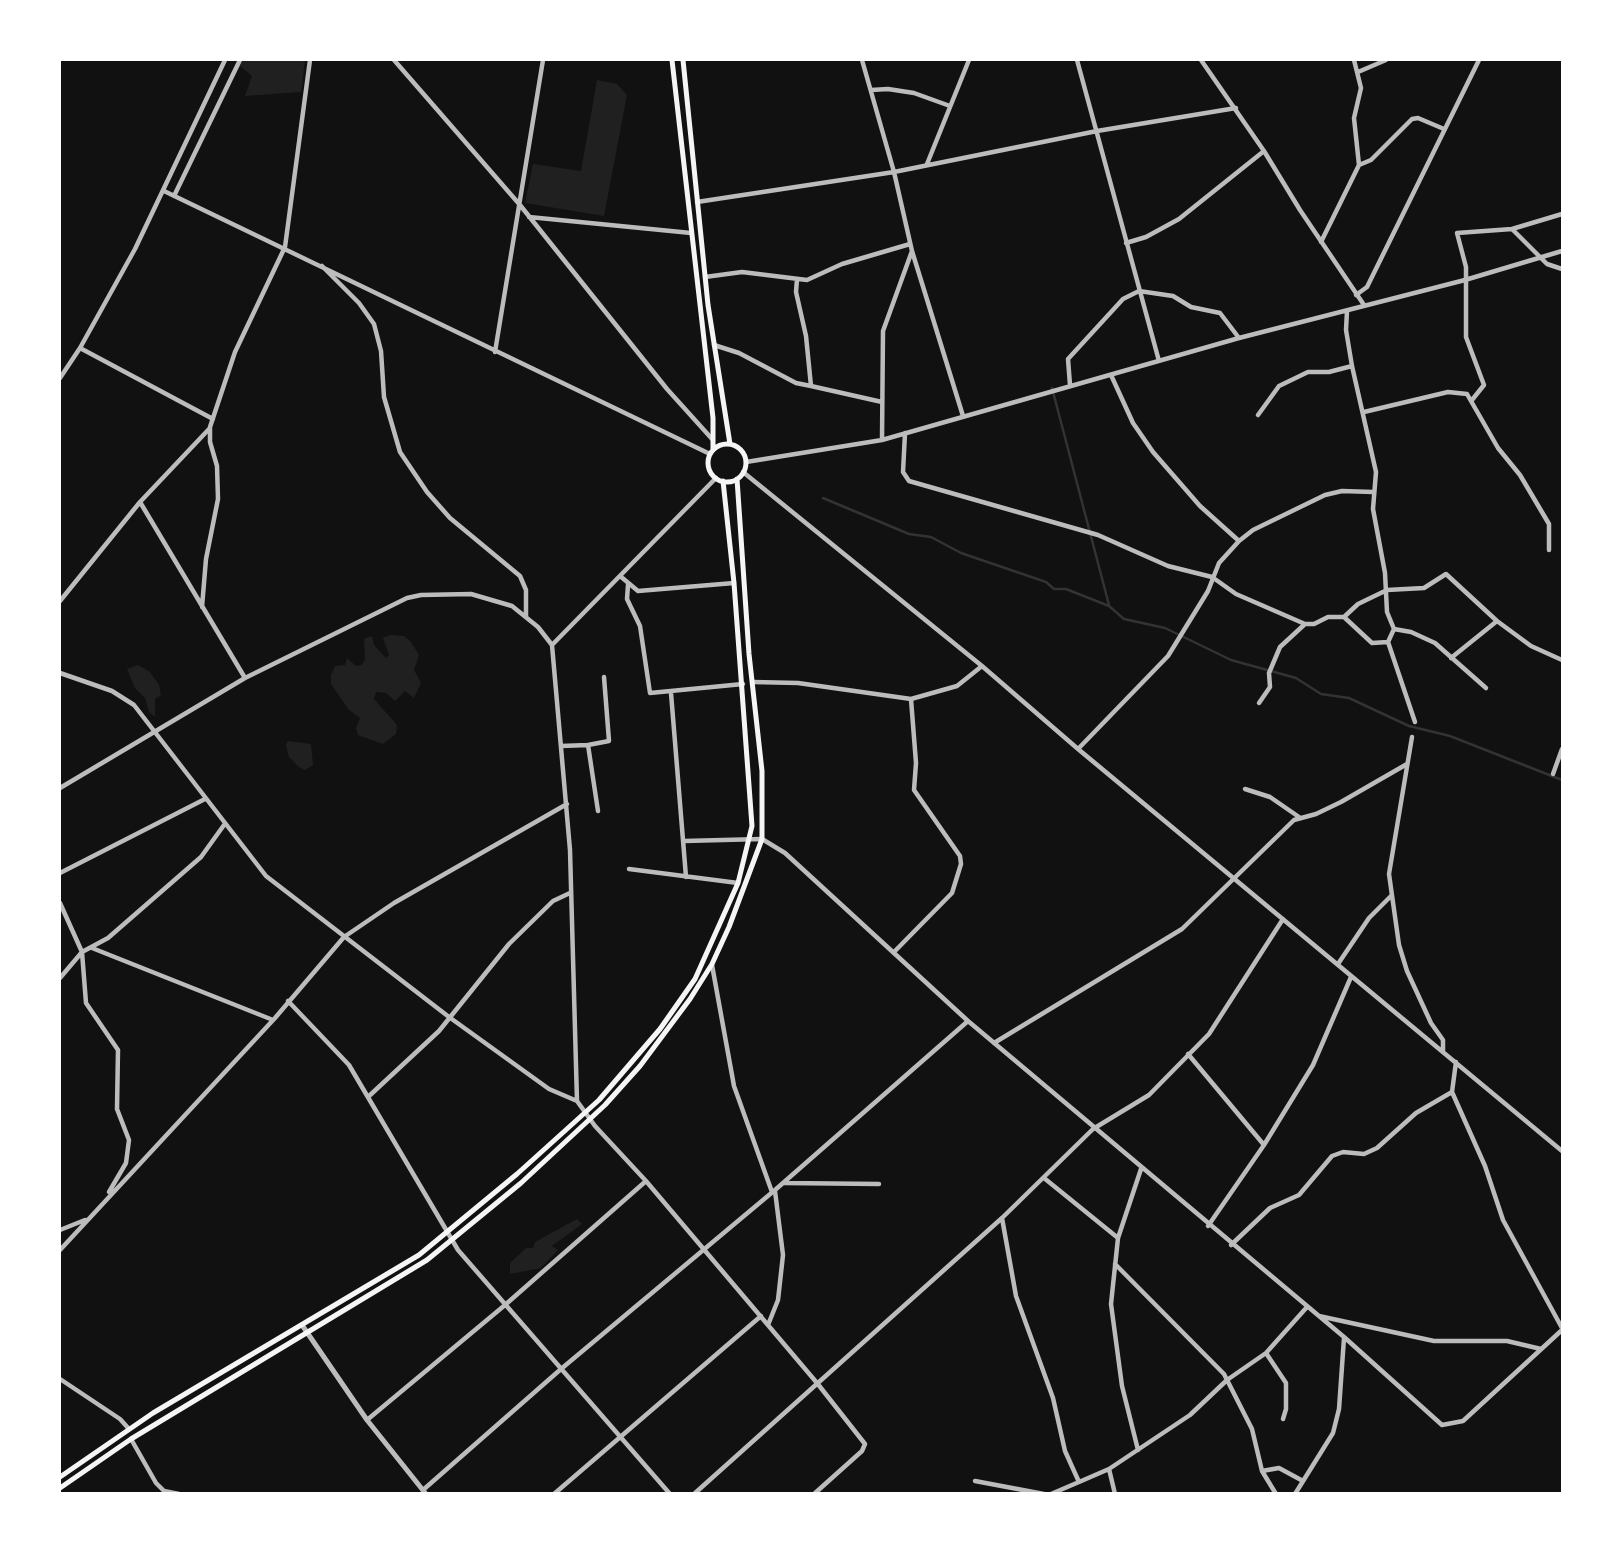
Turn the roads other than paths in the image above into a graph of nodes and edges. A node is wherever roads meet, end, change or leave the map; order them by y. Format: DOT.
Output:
graph roads {
  1 [pos="225,60"];
  2 [pos="240,60"];
  3 [pos="310,60"];
  4 [pos="394,60"];
  5 [pos="543,60"];
  6 [pos="671,60"];
  7 [pos="682,60"];
  8 [pos="862,60"];
  9 [pos="969,60"];
  10 [pos="1077,60"];
  11 [pos="1201,60"];
  12 [pos="1354,60"];
  13 [pos="1386,60"];
  14 [pos="1479,60"];
  15 [pos="1358,72"];
  16 [pos="871,90"];
  17 [pos="950,106"];
  18 [pos="1236,108"];
  19 [pos="1444,130"];
  20 [pos="1097,131"];
  21 [pos="1265,151"];
  22 [pos="927,164"];
  23 [pos="1359,165"];
  24 [pos="894,172"];
  25 [pos="163,191"];
  26 [pos="174,196"];
  27 [pos="697,202"];
  28 [pos="520,205"];
  29 [pos="698,210"];
  30 [pos="688,211"];
  31 [pos="1563,214"];
  32 [pos="529,217"];
  33 [pos="1512,229"];
  34 [pos="691,233"];
  35 [pos="1321,242"];
  36 [pos="1126,243"];
  37 [pos="910,244"];
  38 [pos="285,247"];
  39 [pos="912,251"];
  40 [pos="1563,251"];
  41 [pos="1539,257"];
  42 [pos="320,264"];
  43 [pos="1563,270"];
  44 [pos="705,277"];
  45 [pos="797,279"];
  46 [pos="1465,280"];
  47 [pos="1139,291"];
  48 [pos="1356,295"];
  49 [pos="1364,305"];
  50 [pos="1347,311"];
  51 [pos="1239,338"];
  52 [pos="713,344"];
  53 [pos="80,348"];
  54 [pos="495,352"];
  55 [pos="1159,361"];
  56 [pos="1352,366"];
  57 [pos="1111,375"];
  58 [pos="60,378"];
  59 [pos="1070,385"];
  60 [pos="811,386"];
  61 [pos="1472,400"];
  62 [pos="882,402"];
  63 [pos="1364,412"];
  64 [pos="1258,415"];
  65 [pos="964,416"];
  66 [pos="213,419"];
  67 [pos="210,427"];
  68 [pos="905,433"];
  69 [pos="882,440"];
  70 [pos="714,441"];
  71 [pos="730,444"];
  72 [pos="712,452"];
  73 [pos="746,462"];
  74 [pos="743,472"];
  75 [pos="716,478"];
  76 [pos="737,478"];
  77 [pos="723,481"];
  78 [pos="1373,492"];
  79 [pos="140,502"];
  80 [pos="1239,541"];
  81 [pos="1549,550"];
  82 [pos="620,576"];
  83 [pos="1212,577"];
  84 [pos="734,583"];
  85 [pos="628,585"];
  86 [pos="1387,590"];
  87 [pos="60,601"];
  88 [pos="202,607"];
  89 [pos="526,617"];
  90 [pos="1344,617"];
  91 [pos="1497,621"];
  92 [pos="1305,624"];
  93 [pos="1394,629"];
  94 [pos="1388,642"];
  95 [pos="552,645"];
  96 [pos="1451,658"];
  97 [pos="1563,660"];
  98 [pos="982,666"];
  99 [pos="60,673"];
  100 [pos="604,677"];
  101 [pos="245,678"];
  102 [pos="753,682"];
  103 [pos="743,684"];
  104 [pos="1486,688"];
  105 [pos="671,693"];
  106 [pos="911,699"];
  107 [pos="1259,703"];
  108 [pos="1415,722"];
  109 [pos="156,732"];
  110 [pos="1412,737"];
  111 [pos="588,745"];
  112 [pos="561,746"];
  113 [pos="1077,749"];
  114 [pos="1563,749"];
  115 [pos="1408,764"];
  116 [pos="1553,774"];
  117 [pos="60,788"];
  118 [pos="1245,789"];
  119 [pos="205,799"];
  120 [pos="567,804"];
  121 [pos="598,811"];
  122 [pos="1299,818"];
  123 [pos="225,825"];
  124 [pos="751,839"];
  125 [pos="762,839"];
  126 [pos="684,841"];
  127 [pos="629,869"];
  128 [pos="60,873"];
  129 [pos="686,877"];
  130 [pos="1236,880"];
  131 [pos="738,883"];
  132 [pos="570,893"];
  133 [pos="1392,895"];
  134 [pos="60,903"];
  135 [pos="1283,919"];
  136 [pos="344,937"];
  137 [pos="91,947"];
  138 [pos="82,952"];
  139 [pos="894,952"];
  140 [pos="712,964"];
  141 [pos="1338,964"];
  142 [pos="1351,977"];
  143 [pos="60,978"];
  144 [pos="288,1001"];
  145 [pos="450,1017"];
  146 [pos="273,1020"];
  147 [pos="968,1021"];
  148 [pos="993,1043"];
  149 [pos="1443,1052"];
  150 [pos="1188,1054"];
  151 [pos="1456,1062"];
  152 [pos="1452,1092"];
  153 [pos="368,1097"];
  154 [pos="577,1101"];
  155 [pos="585,1113"];
  156 [pos="590,1120"];
  157 [pos="1093,1129"];
  158 [pos="1264,1145"];
  159 [pos="1563,1151"];
  160 [pos="1140,1169"];
  161 [pos="1044,1178"];
  162 [pos="646,1181"];
  163 [pos="783,1182"];
  164 [pos="879,1184"];
  165 [pos="774,1191"];
  166 [pos="106,1198"];
  167 [pos="1002,1218"];
  168 [pos="88,1219"];
  169 [pos="1208,1226"];
  170 [pos="60,1230"];
  171 [pos="446,1232"];
  172 [pos="1118,1238"];
  173 [pos="451,1241"];
  174 [pos="1231,1245"];
  175 [pos="704,1249"];
  176 [pos="60,1250"];
  177 [pos="1115,1263"];
  178 [pos="505,1305"];
  179 [pos="1307,1307"];
  180 [pos="1318,1316"];
  181 [pos="761,1317"];
  182 [pos="302,1325"];
  183 [pos="768,1325"];
  184 [pos="1563,1329"];
  185 [pos="307,1333"];
  186 [pos="1344,1337"];
  187 [pos="1542,1349"];
  188 [pos="1266,1353"];
  189 [pos="561,1369"];
  190 [pos="60,1379"];
  191 [pos="1227,1380"];
  192 [pos="817,1383"];
  193 [pos="1283,1419"];
  194 [pos="367,1420"];
  195 [pos="129,1429"];
  196 [pos="619,1435"];
  197 [pos="131,1439"];
  198 [pos="1138,1450"];
  199 [pos="1110,1469"];
  200 [pos="1262,1472"];
  201 [pos="60,1477"];
  202 [pos="975,1481"];
  203 [pos="1303,1481"];
  204 [pos="1079,1482"];
  205 [pos="60,1488"];
  206 [pos="425,1492"];
  207 [pos="173,1493"];
  208 [pos="179,1493"];
  209 [pos="554,1493"];
  210 [pos="670,1493"];
  211 [pos="694,1493"];
  212 [pos="814,1493"];
  213 [pos="1044,1493"];
  214 [pos="1051,1493"];
  215 [pos="1115,1493"];
  216 [pos="1276,1493"];
  217 [pos="1295,1493"];
  1 -- 25 [label="street"];
  2 -- 26 [label="street"];
  3 -- 38 [label="street"];
  4 -- 28 [label="street"];
  5 -- 28 [label="street"];
  6 -- 30 [label="main road"];
  7 -- 27 [label="main road"];
  8 -- 16 [label="street"];
  9 -- 17 [label="street"];
  10 -- 20 [label="street"];
  11 -- 18 [label="street"];
  12 -- 15 [label="street"];
  13 -- 15 [label="street"];
  14 -- 19 [label="street"];
  15 -- 23 [label="street"];
  16 -- 17 [label="street"];
  16 -- 24 [label="street"];
  17 -- 22 [label="street"];
  18 -- 20 [label="street"];
  18 -- 21 [label="street"];
  19 -- 23 [label="street"];
  19 -- 48 [label="street"];
  20 -- 22 [label="street"];
  20 -- 36 [label="street"];
  21 -- 35 [label="street"];
  21 -- 36 [label="street"];
  22 -- 24 [label="street"];
  23 -- 35 [label="street"];
  24 -- 27 [label="street"];
  24 -- 37 [label="street"];
  25 -- 26 [label="street"];
  25 -- 53 [label="street"];
  26 -- 38 [label="street"];
  27 -- 29 [label="main road"];
  28 -- 32 [label="street"];
  28 -- 54 [label="street"];
  29 -- 30 [label="main road"];
  29 -- 44 [label="main road"];
  30 -- 34 [label="main road"];
  31 -- 33 [label="street"];
  32 -- 34 [label="street"];
  32 -- 70 [label="street"];
  33 -- 41 [label="street"];
  33 -- 46 [label="street"];
  34 -- 70 [label="main road"];
  35 -- 48 [label="street"];
  36 -- 47 [label="street"];
  37 -- 39 [label="street"];
  37 -- 45 [label="street"];
  38 -- 42 [label="street"];
  38 -- 66 [label="street"];
  39 -- 62 [label="street"];
  39 -- 65 [label="street"];
  40 -- 41 [label="street"];
  41 -- 43 [label="street"];
  41 -- 46 [label="street"];
  42 -- 54 [label="street"];
  42 -- 89 [label="street"];
  44 -- 45 [label="street"];
  44 -- 52 [label="main road"];
  45 -- 60 [label="street"];
  46 -- 49 [label="street"];
  46 -- 61 [label="street"];
  47 -- 51 [label="street"];
  47 -- 55 [label="street"];
  47 -- 59 [label="street"];
  48 -- 49 [label="street"];
  49 -- 50 [label="street"];
  50 -- 51 [label="street"];
  50 -- 56 [label="street"];
  51 -- 55 [label="street"];
  52 -- 60 [label="street"];
  52 -- 71 [label="main road"];
  53 -- 58 [label="street"];
  53 -- 66 [label="street"];
  54 -- 72 [label="street"];
  55 -- 57 [label="street"];
  56 -- 63 [label="street"];
  56 -- 64 [label="street"];
  57 -- 59 [label="street"];
  57 -- 80 [label="street"];
  59 -- 65 [label="street"];
  60 -- 62 [label="street"];
  61 -- 63 [label="street"];
  61 -- 81 [label="street"];
  62 -- 69 [label="street"];
  63 -- 78 [label="street"];
  65 -- 68 [label="street"];
  66 -- 67 [label="street"];
  67 -- 79 [label="street"];
  67 -- 88 [label="street"];
  68 -- 69 [label="street"];
  68 -- 83 [label="street"];
  69 -- 73 [label="street"];
  70 -- 72 [label="main road"];
  71 -- 72 [label="main road"];
  71 -- 73 [label="main road"];
  72 -- 75 [label="main road"];
  73 -- 74 [label="main road"];
  74 -- 76 [label="main road"];
  74 -- 98 [label="street"];
  75 -- 77 [label="main road"];
  75 -- 82 [label="street"];
  76 -- 77 [label="main road"];
  76 -- 102 [label="main road"];
  77 -- 84 [label="main road"];
  78 -- 80 [label="street"];
  78 -- 86 [label="street"];
  79 -- 87 [label="street"];
  79 -- 88 [label="street"];
  80 -- 83 [label="street"];
  82 -- 85 [label="street"];
  82 -- 95 [label="street"];
  83 -- 92 [label="street"];
  83 -- 113 [label="street"];
  84 -- 85 [label="street"];
  84 -- 103 [label="main road"];
  85 -- 105 [label="street"];
  86 -- 90 [label="street"];
  86 -- 91 [label="street"];
  86 -- 93 [label="street"];
  88 -- 101 [label="street"];
  89 -- 95 [label="street"];
  89 -- 101 [label="street"];
  90 -- 92 [label="street"];
  90 -- 94 [label="street"];
  91 -- 96 [label="street"];
  91 -- 97 [label="street"];
  92 -- 107 [label="street"];
  93 -- 94 [label="street"];
  93 -- 96 [label="street"];
  94 -- 108 [label="street"];
  95 -- 112 [label="street"];
  96 -- 104 [label="street"];
  98 -- 106 [label="street"];
  98 -- 113 [label="street"];
  99 -- 109 [label="street"];
  100 -- 111 [label="street"];
  101 -- 109 [label="street"];
  102 -- 106 [label="street"];
  102 -- 125 [label="main road"];
  103 -- 105 [label="street"];
  103 -- 124 [label="main road"];
  105 -- 126 [label="street"];
  106 -- 139 [label="street"];
  109 -- 117 [label="street"];
  109 -- 119 [label="street"];
  110 -- 115 [label="street"];
  111 -- 112 [label="street"];
  111 -- 121 [label="street"];
  112 -- 120 [label="street"];
  113 -- 130 [label="street"];
  114 -- 116 [label="street"];
  115 -- 122 [label="street"];
  115 -- 133 [label="street"];
  118 -- 122 [label="street"];
  119 -- 123 [label="street"];
  119 -- 128 [label="street"];
  120 -- 132 [label="street"];
  120 -- 136 [label="street"];
  122 -- 130 [label="street"];
  123 -- 136 [label="street"];
  123 -- 137 [label="street"];
  124 -- 125 [label="street"];
  124 -- 126 [label="street"];
  124 -- 131 [label="main road"];
  125 -- 139 [label="street"];
  125 -- 140 [label="main road"];
  126 -- 129 [label="street"];
  127 -- 129 [label="street"];
  129 -- 131 [label="street"];
  130 -- 135 [label="street"];
  130 -- 148 [label="street"];
  131 -- 155 [label="main road"];
  132 -- 145 [label="street"];
  132 -- 154 [label="street"];
  133 -- 141 [label="street"];
  133 -- 149 [label="street"];
  134 -- 138 [label="street"];
  135 -- 141 [label="street"];
  135 -- 150 [label="street"];
  136 -- 144 [label="street"];
  136 -- 145 [label="street"];
  137 -- 138 [label="street"];
  137 -- 146 [label="street"];
  138 -- 143 [label="street"];
  138 -- 166 [label="street"];
  139 -- 147 [label="street"];
  140 -- 156 [label="main road"];
  140 -- 165 [label="street"];
  141 -- 142 [label="street"];
  142 -- 149 [label="street"];
  142 -- 158 [label="street"];
  144 -- 146 [label="street"];
  144 -- 153 [label="street"];
  145 -- 153 [label="street"];
  145 -- 154 [label="street"];
  146 -- 166 [label="street"];
  147 -- 148 [label="street"];
  147 -- 163 [label="street"];
  148 -- 157 [label="street"];
  149 -- 151 [label="street"];
  150 -- 157 [label="street"];
  150 -- 158 [label="street"];
  151 -- 152 [label="street"];
  151 -- 159 [label="street"];
  152 -- 174 [label="street"];
  152 -- 184 [label="street"];
  153 -- 171 [label="street"];
  154 -- 155 [label="street"];
  155 -- 156 [label="street"];
  155 -- 171 [label="main road"];
  156 -- 162 [label="street"];
  156 -- 173 [label="main road"];
  157 -- 160 [label="street"];
  157 -- 161 [label="street"];
  158 -- 169 [label="street"];
  160 -- 169 [label="street"];
  160 -- 172 [label="street"];
  161 -- 167 [label="street"];
  161 -- 172 [label="street"];
  162 -- 175 [label="street"];
  162 -- 178 [label="street"];
  163 -- 164 [label="street"];
  163 -- 165 [label="street"];
  165 -- 175 [label="street"];
  165 -- 183 [label="street"];
  166 -- 168 [label="street"];
  167 -- 192 [label="street"];
  167 -- 204 [label="street"];
  168 -- 170 [label="street"];
  168 -- 176 [label="street"];
  169 -- 174 [label="street"];
  171 -- 173 [label="street"];
  171 -- 182 [label="main road"];
  172 -- 177 [label="street"];
  173 -- 178 [label="street"];
  173 -- 185 [label="main road"];
  174 -- 179 [label="street"];
  175 -- 181 [label="street"];
  175 -- 189 [label="street"];
  177 -- 191 [label="street"];
  177 -- 198 [label="street"];
  178 -- 189 [label="street"];
  178 -- 194 [label="street"];
  179 -- 180 [label="street"];
  179 -- 188 [label="street"];
  180 -- 186 [label="street"];
  180 -- 187 [label="street"];
  181 -- 183 [label="street"];
  181 -- 196 [label="street"];
  182 -- 185 [label="street"];
  182 -- 195 [label="main road"];
  183 -- 192 [label="street"];
  184 -- 187 [label="street"];
  185 -- 194 [label="street"];
  185 -- 197 [label="main road"];
  186 -- 187 [label="street"];
  186 -- 203 [label="street"];
  188 -- 191 [label="street"];
  188 -- 193 [label="street"];
  189 -- 196 [label="street"];
  189 -- 206 [label="street"];
  190 -- 195 [label="street"];
  191 -- 198 [label="street"];
  191 -- 200 [label="street"];
  192 -- 211 [label="street"];
  192 -- 212 [label="street"];
  194 -- 206 [label="street"];
  195 -- 201 [label="main road"];
  196 -- 209 [label="street"];
  196 -- 210 [label="street"];
  197 -- 205 [label="main road"];
  197 -- 207 [label="street"];
  198 -- 199 [label="street"];
  199 -- 204 [label="street"];
  199 -- 215 [label="street"];
  200 -- 203 [label="street"];
  200 -- 216 [label="street"];
  202 -- 213 [label="street"];
  203 -- 217 [label="street"];
  204 -- 214 [label="street"];
  207 -- 208 [label="street"];
}
